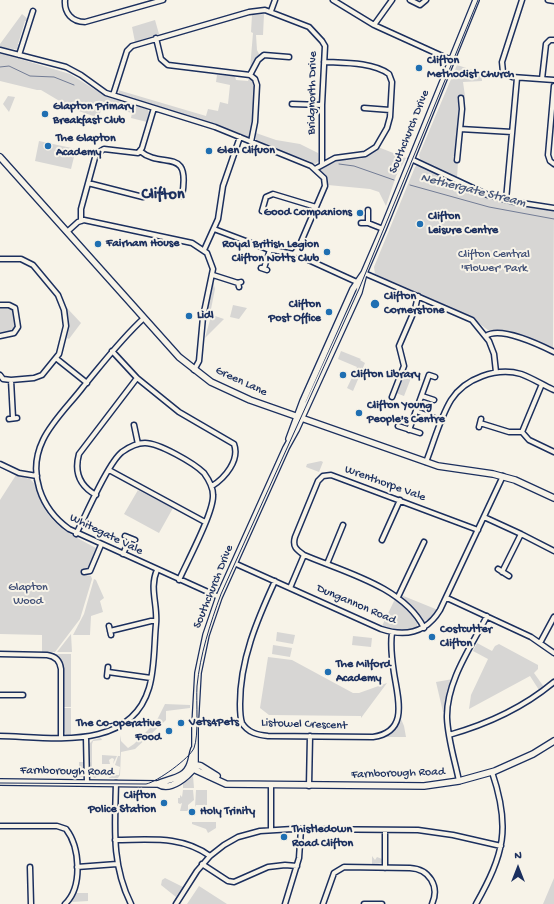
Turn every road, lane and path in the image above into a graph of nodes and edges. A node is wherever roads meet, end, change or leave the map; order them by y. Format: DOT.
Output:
graph roads {
  1 [pos="65,0"];
  2 [pos="163,0"];
  3 [pos="275,0"];
  4 [pos="333,0"];
  5 [pos="392,0"];
  6 [pos="410,0"];
  7 [pos="426,0"];
  8 [pos="476,0"];
  9 [pos="522,0"];
  10 [pos="548,0"];
  11 [pos="554,1"];
  12 [pos="33,11"];
  13 [pos="271,11"];
  14 [pos="374,25"];
  15 [pos="156,38"];
  16 [pos="554,40"];
  17 [pos="0,50"];
  18 [pos="19,55"];
  19 [pos="289,57"];
  20 [pos="452,60"];
  21 [pos="324,62"];
  22 [pos="250,75"];
  23 [pos="517,78"];
  24 [pos="542,79"];
  25 [pos="554,80"];
  26 [pos="554,86"];
  27 [pos="113,95"];
  28 [pos="461,98"];
  29 [pos="292,104"];
  30 [pos="322,105"];
  31 [pos="154,108"];
  32 [pos="364,108"];
  33 [pos="390,110"];
  34 [pos="460,129"];
  35 [pos="512,132"];
  36 [pos="240,137"];
  37 [pos="250,142"];
  38 [pos="140,152"];
  39 [pos="0,156"];
  40 [pos="411,159"];
  41 [pos="456,159"];
  42 [pos="322,164"];
  43 [pos="554,164"];
  44 [pos="315,169"];
  45 [pos="88,183"];
  46 [pos="182,196"];
  47 [pos="143,197"];
  48 [pos="506,200"];
  49 [pos="316,207"];
  50 [pos="554,208"];
  51 [pos="368,210"];
  52 [pos="262,211"];
  53 [pos="81,221"];
  54 [pos="361,223"];
  55 [pos="368,223"];
  56 [pos="214,229"];
  57 [pos="383,229"];
  58 [pos="67,232"];
  59 [pos="204,250"];
  60 [pos="270,250"];
  61 [pos="296,252"];
  62 [pos="0,259"];
  63 [pos="264,269"];
  64 [pos="364,273"];
  65 [pos="213,275"];
  66 [pos="359,283"];
  67 [pos="239,284"];
  68 [pos="418,296"];
  69 [pos="0,305"];
  70 [pos="144,318"];
  71 [pos="0,336"];
  72 [pos="486,336"];
  73 [pos="112,351"];
  74 [pos="554,352"];
  75 [pos="57,358"];
  76 [pos="194,370"];
  77 [pos="496,372"];
  78 [pos="0,375"];
  79 [pos="435,377"];
  80 [pos="137,378"];
  81 [pos="11,380"];
  82 [pos="87,383"];
  83 [pos="542,384"];
  84 [pos="389,389"];
  85 [pos="554,390"];
  86 [pos="395,391"];
  87 [pos="422,396"];
  88 [pos="392,397"];
  89 [pos="434,400"];
  90 [pos="416,411"];
  91 [pos="298,417"];
  92 [pos="13,418"];
  93 [pos="442,421"];
  94 [pos="480,423"];
  95 [pos="134,425"];
  96 [pos="398,426"];
  97 [pos="409,430"];
  98 [pos="522,432"];
  99 [pos="420,434"];
  100 [pos="138,444"];
  101 [pos="554,452"];
  102 [pos="426,462"];
  103 [pos="0,464"];
  104 [pos="109,470"];
  105 [pos="37,476"];
  106 [pos="503,476"];
  107 [pos="212,486"];
  108 [pos="96,495"];
  109 [pos="554,498"];
  110 [pos="400,500"];
  111 [pos="484,517"];
  112 [pos="205,522"];
  113 [pos="343,525"];
  114 [pos="478,530"];
  115 [pos="76,534"];
  116 [pos="521,534"];
  117 [pos="135,540"];
  118 [pos="382,540"];
  119 [pos="424,542"];
  120 [pos="101,545"];
  121 [pos="554,552"];
  122 [pos="123,554"];
  123 [pos="304,555"];
  124 [pos="234,563"];
  125 [pos="327,564"];
  126 [pos="157,570"];
  127 [pos="84,572"];
  128 [pos="509,576"];
  129 [pos="179,580"];
  130 [pos="275,581"];
  131 [pos="290,588"];
  132 [pos="398,596"];
  133 [pos="219,597"];
  134 [pos="446,598"];
  135 [pos="487,616"];
  136 [pos="554,617"];
  137 [pos="156,621"];
  138 [pos="424,628"];
  139 [pos="110,630"];
  140 [pos="392,633"];
  141 [pos="540,643"];
  142 [pos="554,653"];
  143 [pos="0,654"];
  144 [pos="108,672"];
  145 [pos="151,678"];
  146 [pos="554,682"];
  147 [pos="0,695"];
  148 [pos="22,696"];
  149 [pos="449,735"];
  150 [pos="0,736"];
  151 [pos="310,736"];
  152 [pos="61,737"];
  153 [pos="86,737"];
  154 [pos="554,741"];
  155 [pos="194,749"];
  156 [pos="192,766"];
  157 [pos="492,772"];
  158 [pos="0,782"];
  159 [pos="459,782"];
  160 [pos="87,783"];
  161 [pos="116,783"];
  162 [pos="271,785"];
  163 [pos="309,786"];
  164 [pos="0,826"];
  165 [pos="271,829"];
  166 [pos="301,829"];
  167 [pos="386,830"];
  168 [pos="115,840"];
  169 [pos="501,846"];
  170 [pos="210,856"];
  171 [pos="117,864"];
  172 [pos="202,864"];
  173 [pos="297,866"];
  174 [pos="31,867"];
  175 [pos="77,868"];
  176 [pos="385,868"];
  177 [pos="31,904"];
  178 [pos="65,904"];
  179 [pos="131,904"];
  180 [pos="176,904"];
  181 [pos="285,904"];
  182 [pos="323,904"];
  183 [pos="364,904"];
  184 [pos="382,904"];
  185 [pos="432,904"];
  186 [pos="476,904"];
  1 -- 2 [label="street"];
  3 -- 13 [label="street"];
  4 -- 14 [label="street"];
  5 -- 14 [label="street"];
  6 -- 7 [label="street"];
  8 -- 20 [label="street, Southchurch Drive"];
  9 -- 23 [label="street"];
  10 -- 11 [label="street"];
  12 -- 18 [label="street"];
  13 -- 15 [label="street, Bridgnorth Drive"];
  13 -- 21 [label="street, Bridgnorth Drive"];
  14 -- 20 [label="street"];
  15 -- 22 [label="street"];
  15 -- 27 [label="street, Bridgnorth Drive"];
  16 -- 24 [label="street"];
  17 -- 18 [label="street"];
  18 -- 27 [label="street"];
  19 -- 22 [label="street"];
  20 -- 40 [label="street, Southchurch Drive"];
  21 -- 30 [label="street, Bridgnorth Drive"];
  21 -- 33 [label="street"];
  22 -- 37 [label="street"];
  23 -- 24 [label="street"];
  23 -- 35 [label="street"];
  24 -- 25 [label="street"];
  26 -- 43 [label="street"];
  27 -- 31 [label="street"];
  28 -- 34 [label="street"];
  29 -- 30 [label="street"];
  30 -- 42 [label="street, Bridgnorth Drive"];
  31 -- 36 [label="street"];
  31 -- 38 [label="street"];
  32 -- 33 [label="street"];
  33 -- 42 [label="street"];
  34 -- 35 [label="street"];
  34 -- 41 [label="street"];
  35 -- 48 [label="street"];
  36 -- 37 [label="street"];
  36 -- 56 [label="street"];
  37 -- 44 [label="street"];
  38 -- 45 [label="street"];
  38 -- 46 [label="street"];
  39 -- 58 [label="street, Green Lane"];
  40 -- 48 [label="street"];
  40 -- 57 [label="street, Southchurch Drive"];
  42 -- 44 [label="street"];
  44 -- 49 [label="street"];
  45 -- 47 [label="street"];
  45 -- 53 [label="street"];
  48 -- 50 [label="street"];
  49 -- 52 [label="street"];
  49 -- 61 [label="street"];
  51 -- 55 [label="street"];
  53 -- 58 [label="street"];
  53 -- 59 [label="street"];
  54 -- 55 [label="street"];
  55 -- 57 [label="street"];
  56 -- 59 [label="street"];
  56 -- 60 [label="street"];
  57 -- 64 [label="street, Southchurch Drive"];
  58 -- 70 [label="street, Green Lane"];
  59 -- 65 [label="street"];
  60 -- 61 [label="street"];
  60 -- 63 [label="street"];
  61 -- 66 [label="street"];
  62 -- 75 [label="street"];
  64 -- 66 [label="street, Southchurch Drive"];
  64 -- 68 [label="street"];
  65 -- 67 [label="street"];
  65 -- 76 [label="street"];
  66 -- 91 [label="street, Southchurch Drive"];
  68 -- 72 [label="street"];
  68 -- 86 [label="street"];
  69 -- 71 [label="street"];
  70 -- 73 [label="street, Whitegate Vale"];
  70 -- 76 [label="street, Green Lane"];
  72 -- 74 [label="street"];
  72 -- 77 [label="street"];
  73 -- 80 [label="street"];
  73 -- 82 [label="street, Whitegate Vale"];
  75 -- 81 [label="street"];
  75 -- 82 [label="street"];
  76 -- 91 [label="street, Green Lane"];
  77 -- 83 [label="street"];
  77 -- 93 [label="street"];
  78 -- 81 [label="street"];
  79 -- 87 [label="street"];
  80 -- 107 [label="street"];
  80 -- 108 [label="street"];
  81 -- 92 [label="street"];
  82 -- 105 [label="street, Whitegate Vale"];
  83 -- 85 [label="street"];
  83 -- 98 [label="street"];
  84 -- 86 [label="street"];
  86 -- 88 [label="street"];
  87 -- 89 [label="street"];
  87 -- 90 [label="street"];
  90 -- 93 [label="street"];
  90 -- 97 [label="street"];
  91 -- 102 [label="street, Green Lane"];
  91 -- 124 [label="street, Southchurch Drive"];
  93 -- 102 [label="street"];
  94 -- 98 [label="street"];
  95 -- 100 [label="street"];
  96 -- 97 [label="street"];
  97 -- 99 [label="street"];
  98 -- 101 [label="street"];
  100 -- 104 [label="street"];
  100 -- 107 [label="street"];
  102 -- 106 [label="street, Green Lane"];
  103 -- 105 [label="street"];
  104 -- 108 [label="street"];
  104 -- 112 [label="street"];
  105 -- 115 [label="street, Whitegate Vale"];
  106 -- 109 [label="street, Green Lane"];
  106 -- 111 [label="street"];
  107 -- 112 [label="street"];
  108 -- 115 [label="street"];
  110 -- 114 [label="street, Wrenthorpe Vale"];
  110 -- 118 [label="street"];
  110 -- 123 [label="street, Wrenthorpe Vale"];
  111 -- 114 [label="street"];
  111 -- 116 [label="street"];
  112 -- 129 [label="street"];
  113 -- 125 [label="street"];
  114 -- 134 [label="street"];
  115 -- 120 [label="street, Whitegate Vale"];
  116 -- 121 [label="street"];
  116 -- 128 [label="street"];
  117 -- 122 [label="street"];
  119 -- 132 [label="street"];
  120 -- 122 [label="street, Whitegate Vale"];
  120 -- 127 [label="street"];
  122 -- 126 [label="street, Whitegate Vale"];
  123 -- 125 [label="street"];
  123 -- 131 [label="street"];
  124 -- 130 [label="street, Dungannon Road"];
  124 -- 133 [label="street, Southchurch Drive"];
  125 -- 132 [label="street"];
  126 -- 129 [label="street, Whitegate Vale"];
  126 -- 137 [label="street"];
  129 -- 133 [label="street, Whitegate Vale"];
  130 -- 131 [label="street, Dungannon Road"];
  130 -- 151 [label="street, Listowel Crescent"];
  131 -- 140 [label="street, Dungannon Road"];
  132 -- 138 [label="street"];
  133 -- 155 [label="street, Southchurch Drive"];
  134 -- 135 [label="street"];
  134 -- 138 [label="street"];
  135 -- 141 [label="street"];
  135 -- 149 [label="street"];
  136 -- 141 [label="street"];
  137 -- 139 [label="street"];
  137 -- 145 [label="street"];
  138 -- 140 [label="street, Dungannon Road"];
  140 -- 151 [label="street, Listowel Crescent"];
  141 -- 142 [label="street"];
  143 -- 152 [label="street"];
  144 -- 145 [label="street"];
  145 -- 153 [label="street"];
  146 -- 149 [label="street"];
  147 -- 148 [label="street"];
  149 -- 159 [label="street"];
  150 -- 152 [label="street"];
  151 -- 163 [label="street"];
  152 -- 153 [label="street"];
  153 -- 160 [label="street"];
  154 -- 157 [label="street, Farnborough Road"];
  155 -- 156 [label="street, Southchurch Drive"];
  155 -- 156 [label="street, Southchurch Drive"];
  156 -- 161 [label="street, Farnborough Road"];
  156 -- 162 [label="street, Farnborough Road"];
  157 -- 159 [label="street, Farnborough Road"];
  157 -- 169 [label="street"];
  158 -- 160 [label="street, Farnborough Road"];
  159 -- 163 [label="street, Farnborough Road"];
  160 -- 161 [label="street, Farnborough Road"];
  161 -- 168 [label="street"];
  162 -- 163 [label="street, Farnborough Road"];
  162 -- 165 [label="street"];
  164 -- 175 [label="street"];
  165 -- 166 [label="street"];
  165 -- 170 [label="street"];
  166 -- 167 [label="street"];
  166 -- 173 [label="street"];
  167 -- 169 [label="street"];
  167 -- 176 [label="street"];
  168 -- 170 [label="street"];
  168 -- 171 [label="street"];
  169 -- 186 [label="street"];
  170 -- 172 [label="street"];
  171 -- 175 [label="street"];
  171 -- 179 [label="street"];
  172 -- 173 [label="street"];
  172 -- 180 [label="street"];
  173 -- 181 [label="street"];
  174 -- 177 [label="street"];
  175 -- 178 [label="street"];
  176 -- 182 [label="street"];
  176 -- 185 [label="street"];
  183 -- 184 [label="street"];
}
